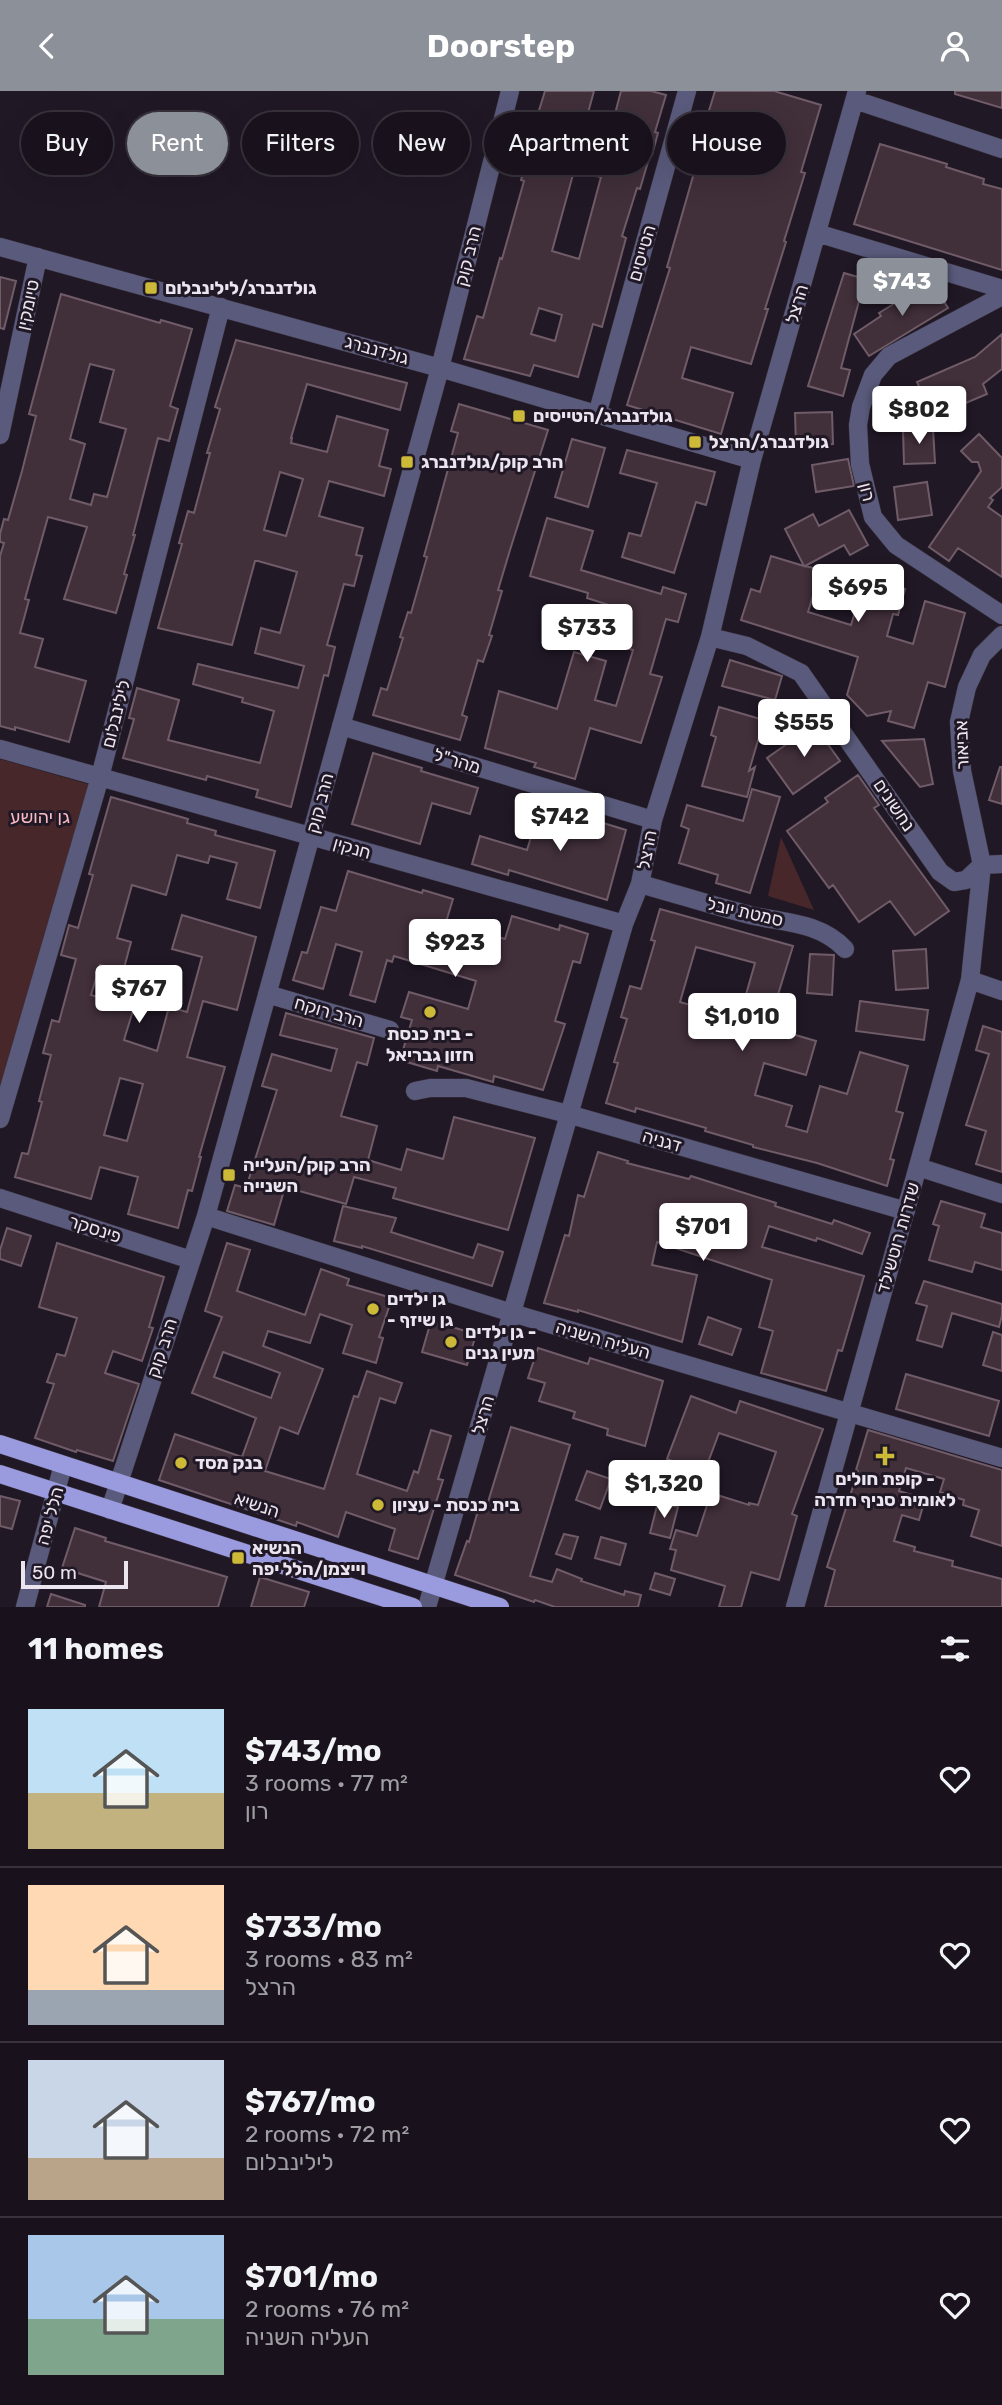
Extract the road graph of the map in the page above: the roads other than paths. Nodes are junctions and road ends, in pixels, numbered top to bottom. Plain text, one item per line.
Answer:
1 (510, 91) edge
2 (687, 91) edge
3 (856, 95) edge
4 (1002, 149) edge
5 (817, 233) junction
6 (0, 247) edge
7 (38, 257) junction
8 (1002, 289) edge
9 (1002, 296) edge
10 (221, 306) junction
11 (440, 368) junction
12 (597, 415) junction
13 (0, 435) edge
14 (752, 460) junction
15 (1002, 615) edge
16 (1002, 635) edge
17 (710, 637) junction
18 (341, 726) junction
19 (0, 749) edge
20 (100, 777) junction
21 (653, 820) junction
22 (311, 836) junction
23 (1002, 864) edge
24 (982, 865) junction
25 (640, 884) junction
26 (624, 924) junction
27 (845, 949) dead end
28 (970, 980) junction
29 (1002, 991) edge
30 (267, 995) junction
31 (390, 1030) dead end
32 (415, 1091) dead end
33 (568, 1114) junction
34 (0, 1119) edge
35 (918, 1167) junction
36 (1002, 1194) edge
37 (0, 1198) edge
38 (906, 1210) junction
39 (206, 1216) junction
40 (191, 1260) junction
41 (512, 1313) junction
42 (849, 1412) junction
43 (0, 1444) edge
44 (1002, 1458) edge
45 (63, 1465) junction
46 (0, 1474) edge
47 (118, 1483) junction
48 (56, 1493) junction
49 (110, 1510) junction
50 (434, 1584) junction
51 (25, 1607) edge
52 (413, 1607) edge
53 (427, 1607) edge
54 (500, 1607) edge
55 (795, 1607) edge

1 - 11 street, הרב קוק
2 - 12 street, הטייסים
3 - 4 street
3 - 5 street, הרצל
5 - 8 street
5 - 14 street, הרצל
6 - 7 street, גולדנברג
7 - 10 street, גולדנברג
7 - 13 street, טיומקין
9 - 15 street, רון
10 - 11 street, גולדנברג
10 - 20 street, לילינבלום
11 - 12 street, גולדנברג
11 - 18 street, הרב קוק
12 - 14 street, גולדנברג
14 - 17 street, הרצל
16 - 24 street, אביאור
17 - 21 street, הרצל
17 - 24 street, נחשונים
18 - 21 street, מהר"ל
18 - 22 street, הרב קוק
19 - 20 street, חנקין
20 - 22 street, חנקין
20 - 34 street, לילינבלום
21 - 25 street, הרצל
22 - 26 street, חנקין
22 - 30 street, הרב קוק
23 - 24 street
24 - 28 street, שדרות רוטשילד
25 - 26 street, הרצל
25 - 27 street, סמטת יובל
26 - 33 street, הרצל
28 - 29 street
28 - 35 street, שדרות רוטשילד
30 - 31 street, הרב רוקח
30 - 39 street, הרב קוק
32 - 33 street, דגניה
33 - 38 street, דגניה
33 - 41 street, הרצל
35 - 36 street
35 - 38 street, שדרות רוטשילד
37 - 40 street, פינסקר
38 - 42 street, שדרות רוטשילד
39 - 40 street, הרב קוק
39 - 41 street, העליה השניה
40 - 47 street, הרב קוק
41 - 42 street, העליה השניה
41 - 50 street, הרצל
42 - 44 street, העליה השניה
42 - 55 street, שדרות רוטשילד
43 - 45 main road, הנשיא
45 - 47 main road, הנשיא
45 - 48 street, הלל יפה
46 - 48 main road
47 - 49 street, הרב קוק
47 - 50 main road, הנשיא
48 - 49 main road
48 - 51 street, הלל יפה
49 - 52 main road
50 - 53 street, הרצל
50 - 54 main road, הנשיא

